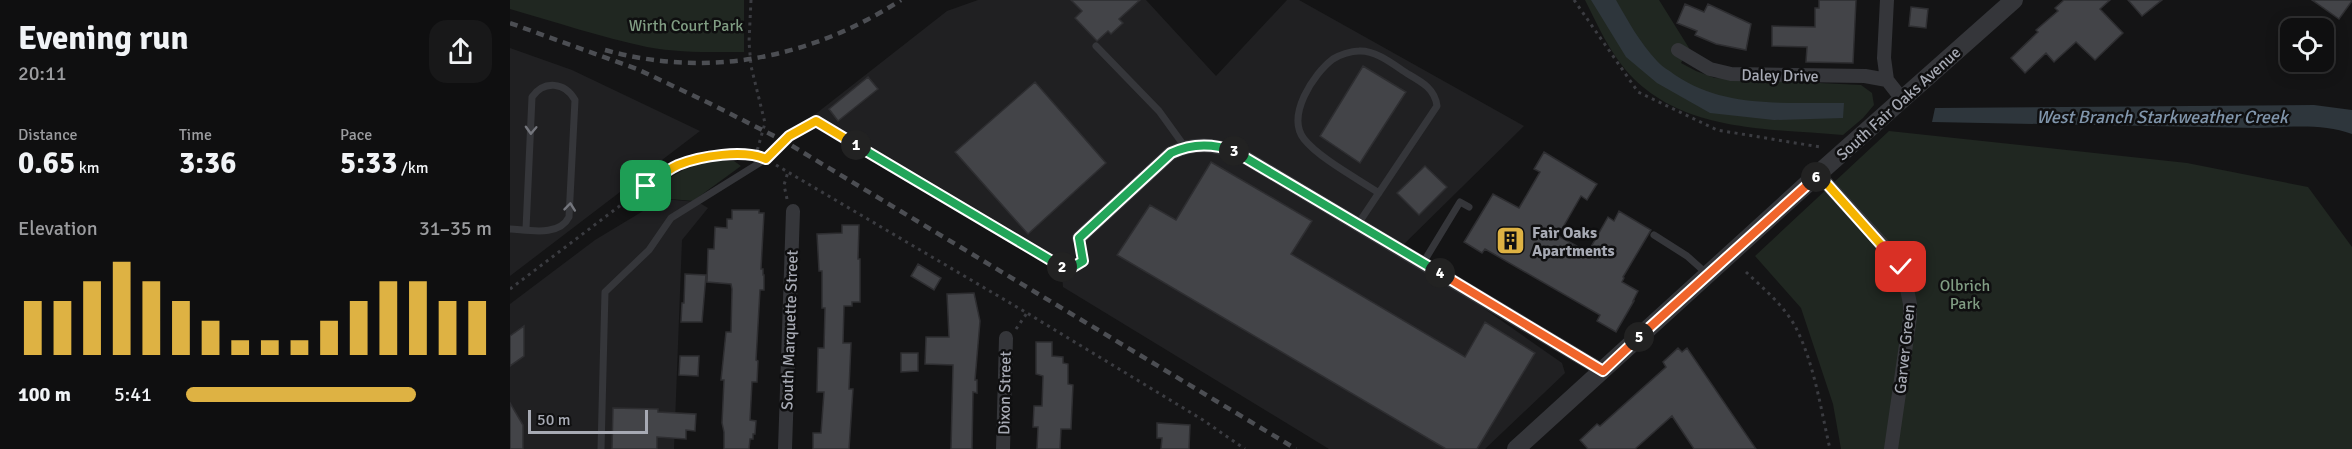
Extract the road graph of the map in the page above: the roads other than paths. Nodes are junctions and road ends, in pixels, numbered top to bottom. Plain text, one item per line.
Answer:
1 (1887, 0) edge
2 (2014, 0) edge
3 (1096, 46) dead end
4 (1678, 50) dead end
5 (1887, 80) junction
6 (1902, 99) junction
7 (1185, 147) junction
8 (1818, 174) junction
9 (1379, 193) junction
10 (1469, 207) dead end
11 (793, 211) road end
12 (1358, 224) junction
13 (510, 229) edge
14 (526, 229) junction
15 (1654, 235) dead end
16 (1079, 238) joint
17 (1423, 263) junction
18 (1707, 275) junction
19 (1006, 338) road end
20 (1603, 371) junction
21 (602, 449) edge
22 (785, 449) edge
23 (1003, 449) edge
24 (1516, 449) edge
25 (1891, 449) edge

1 - 5 street
2 - 6 street, South Fair Oaks Avenue
3 - 7 lane
4 - 5 street, Daley Drive
5 - 6 street
6 - 8 street, South Fair Oaks Avenue
7 - 12 street
7 - 16 street
8 - 18 street, South Fair Oaks Avenue
8 - 25 street, Garver Green
9 - 9 lane
9 - 12 lane
10 - 17 lane
11 - 22 street, South Marquette Street
12 - 17 street
13 - 14 lane
14 -> 14 lane
15 - 18 lane
16 - 21 lane
17 - 20 street
18 - 20 street, South Fair Oaks Avenue
19 - 23 street, Dixon Street
20 - 24 street, South Fair Oaks Avenue

